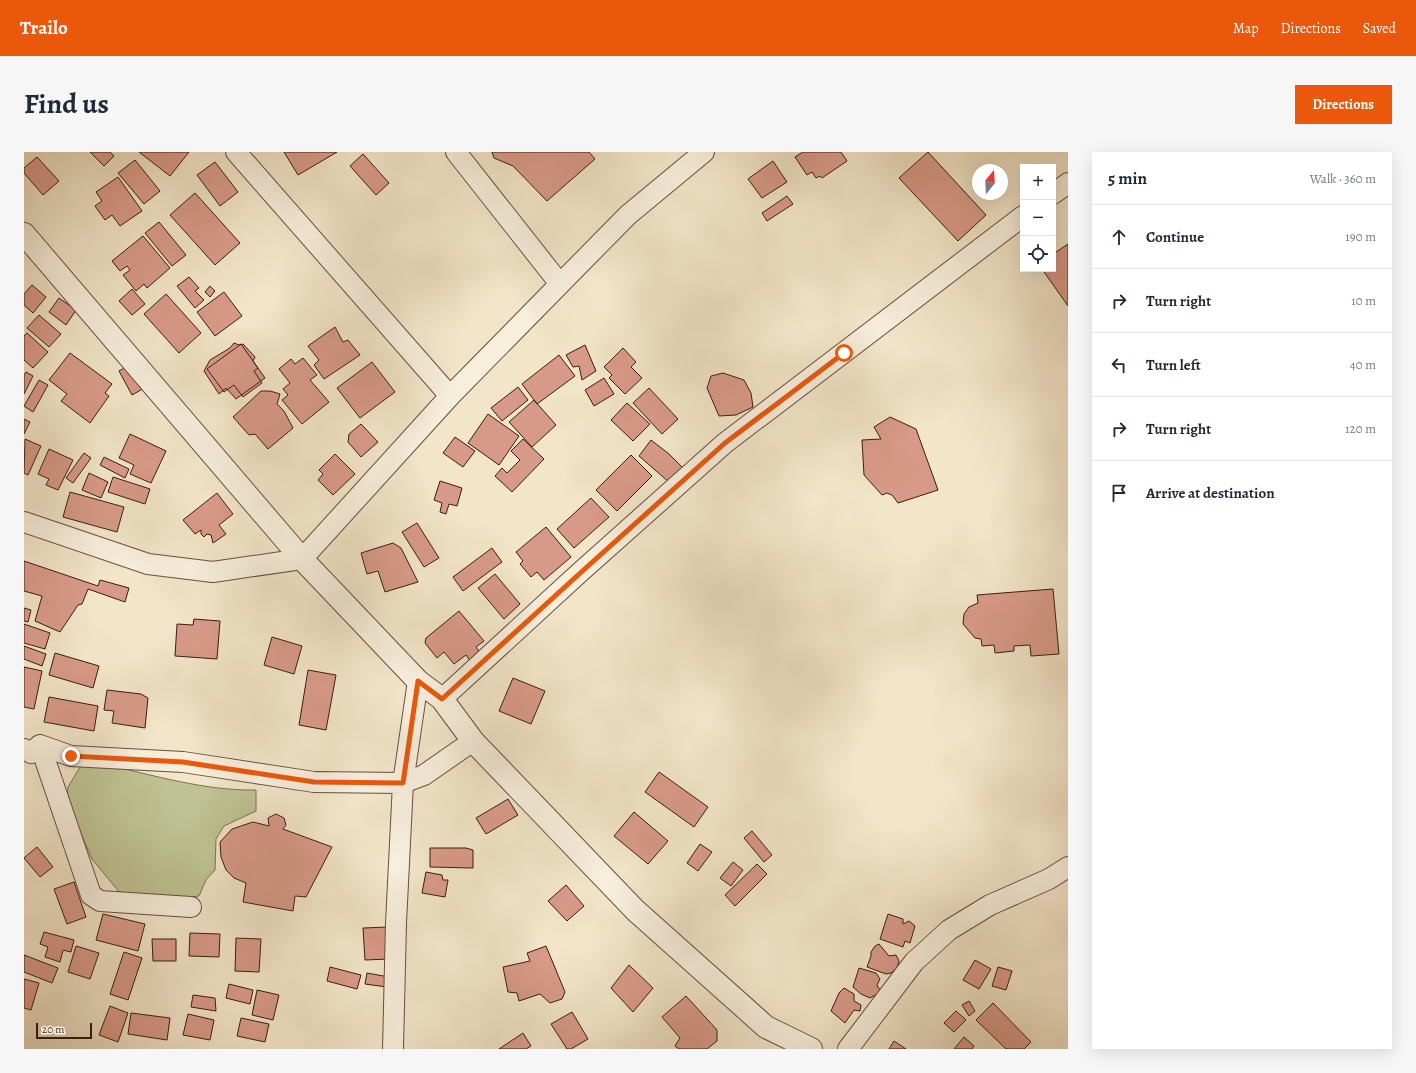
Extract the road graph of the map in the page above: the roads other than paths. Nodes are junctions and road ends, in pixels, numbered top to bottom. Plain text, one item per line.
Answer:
1 (236, 152) edge
2 (456, 152) edge
3 (704, 152) edge
4 (1068, 183) edge
5 (1056, 192) edge
6 (1020, 218) edge
7 (26, 241) edge
8 (560, 284) junction
9 (450, 396) junction
10 (24, 522) edge
11 (302, 558) junction
12 (418, 681) junction
13 (442, 699) junction
14 (473, 741) junction
15 (30, 753) edge
16 (403, 783) junction
17 (1068, 867) edge
18 (191, 907) dead end
19 (393, 1049) edge
20 (811, 1049) edge
21 (848, 1049) edge

1 - 9 street
2 - 8 street
3 - 8 street
4 - 5 street
6 - 13 street
7 - 11 street
8 - 9 street
9 - 11 street
10 - 11 street
11 - 12 street
12 - 13 street
12 - 16 street
13 - 14 street
14 - 16 street
14 - 20 street
15 - 16 street
15 - 18 street
16 - 19 street
17 - 21 street

